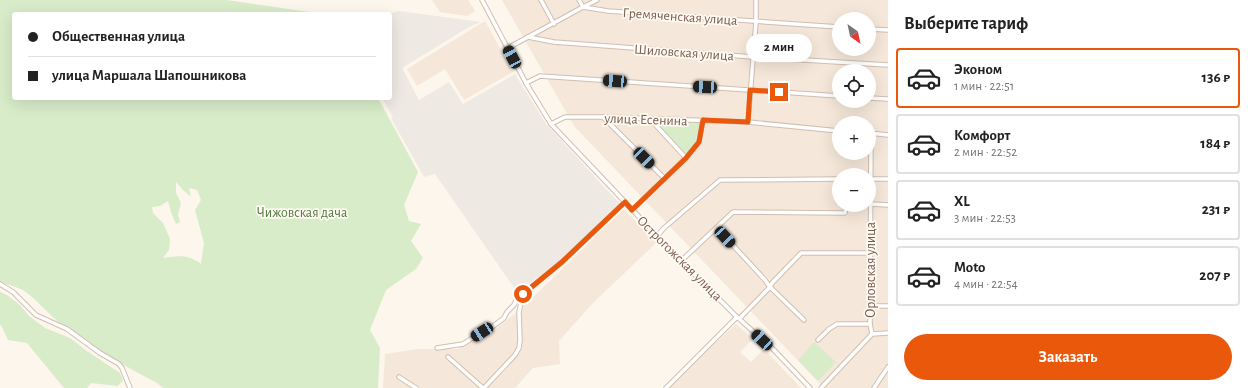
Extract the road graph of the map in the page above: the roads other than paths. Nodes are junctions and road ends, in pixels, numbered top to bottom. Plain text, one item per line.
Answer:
1 (482, 0) edge
2 (541, 0) edge
3 (579, 0) edge
4 (597, 0) edge
5 (756, 0) edge
6 (583, 7) junction
7 (756, 22) junction
8 (554, 24) junction
9 (832, 27) edge
10 (876, 29) edge
11 (888, 30) edge
12 (528, 37) junction
13 (508, 48) junction
14 (753, 57) junction
15 (888, 65) edge
16 (526, 83) junction
17 (750, 90) junction
18 (832, 96) edge
19 (876, 98) edge
20 (888, 99) edge
21 (603, 117) junction
22 (650, 119) junction
23 (703, 120) junction
24 (748, 122) junction
25 (551, 124) junction
26 (832, 129) edge
27 (876, 134) edge
28 (888, 135) edge
29 (686, 158) junction
30 (665, 178) junction
31 (832, 179) edge
32 (876, 179) edge
33 (888, 179) edge
34 (625, 202) junction
35 (876, 204) edge
36 (888, 205) edge
37 (632, 210) junction
38 (845, 212) edge
39 (871, 212) edge
40 (717, 228) junction
41 (657, 236) junction
42 (870, 253) junction
43 (681, 261) junction
44 (0, 284) edge
45 (770, 287) junction
46 (523, 294) junction
47 (870, 306) junction
48 (888, 306) edge
49 (738, 318) junction
50 (804, 320) dead end
51 (870, 324) junction
52 (888, 333) edge
53 (872, 334) junction
54 (818, 340) dead end
55 (437, 348) dead end
56 (448, 357) dead end
57 (888, 367) edge
58 (399, 377) dead end
59 (130, 388) edge
60 (416, 388) edge
61 (483, 388) edge
62 (666, 388) edge
63 (810, 388) edge
64 (821, 388) edge
65 (874, 388) edge

1 - 13 street, Острогожская улица
2 - 8 street
3 - 6 street
4 - 6 street
5 - 7 street
6 - 7 street, Гремяченская улица
6 - 8 street
7 - 9 street, Гремяченская улица
7 - 14 street
8 - 12 street
10 - 11 street
12 - 13 street
12 - 14 street, Шиловская улица
13 - 16 street, Острогожская улица
14 - 15 street, Шиловская улица
14 - 17 street
16 - 17 street
16 - 25 street, Острогожская улица
17 - 18 street
17 - 24 street
19 - 20 street
21 - 22 street, улица Есенина
21 - 25 street, улица Есенина
21 - 30 street
22 - 23 street, улица Есенина
22 - 29 street
23 - 24 street, улица Есенина
23 - 29 street
24 - 26 street, улица Есенина
25 - 34 street, Острогожская улица
27 - 28 street
29 - 30 street
30 - 37 street
31 - 41 street
32 - 33 street
34 - 37 street, Острогожская улица
34 - 46 street
35 - 36 street
37 - 41 street, Острогожская улица
38 - 40 street
39 - 42 street, Орловская улица
40 - 43 street
40 - 45 street
41 - 43 street, Острогожская улица
42 - 45 street
42 - 47 street, Орловская улица
43 - 49 street, Острогожская улица
44 - 59 street
45 - 49 street
45 - 50 street
46 - 55 street
46 - 61 street
47 - 48 street
47 - 51 street, Орловская улица
49 - 62 street
49 - 63 street, Острогожская улица
51 - 53 street, Орловская улица
51 - 54 street
52 - 53 street
53 - 64 street
56 - 61 street
57 - 65 street
58 - 60 street

